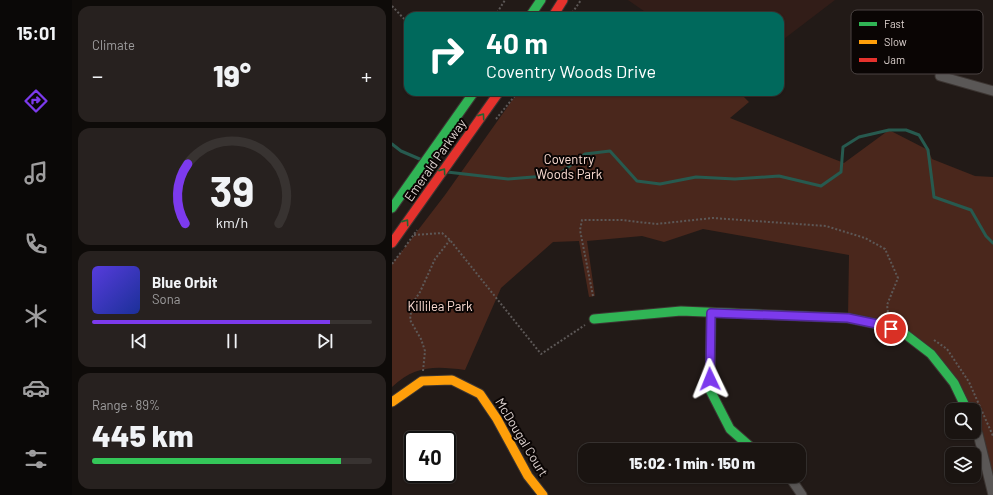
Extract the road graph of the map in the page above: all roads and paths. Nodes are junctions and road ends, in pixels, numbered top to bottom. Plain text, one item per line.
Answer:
1 (505, 0) edge
2 (541, 0) edge
3 (564, 0) edge
4 (581, 0) edge
5 (392, 6) edge
6 (498, 12) edge
7 (533, 12) edge
8 (556, 12) edge
9 (573, 12) edge
10 (404, 19) edge
11 (940, 76) dead end
12 (993, 91) edge
13 (471, 96) edge
14 (496, 96) edge
15 (392, 208) edge
16 (414, 235) dead end
17 (450, 240) junction
18 (392, 243) edge
19 (593, 296) dead end
20 (711, 313) junction
21 (594, 318) joint
22 (901, 320) dead end
23 (931, 338) dead end
24 (422, 381) junction
25 (392, 402) edge
26 (964, 403) edge
27 (993, 437) edge
28 (979, 439) edge
29 (746, 443) edge
30 (794, 483) edge
31 (543, 495) edge
32 (802, 495) edge
33 (992, 495) edge

1 - 6 path
2 - 7 street
3 - 8 street
4 - 9 path
5 - 10 path
11 - 12 street
13 - 15 street, Emerald Parkway
18 -> 14 street, Emerald Parkway
16 - 17 path
17 - 21 path
17 - 24 path
19 - 22 path
20 - 21 street
20 - 26 street
20 - 29 street
23 - 27 path
24 - 25 street
24 - 31 street, McDougal Court
28 - 33 street
30 - 32 street

